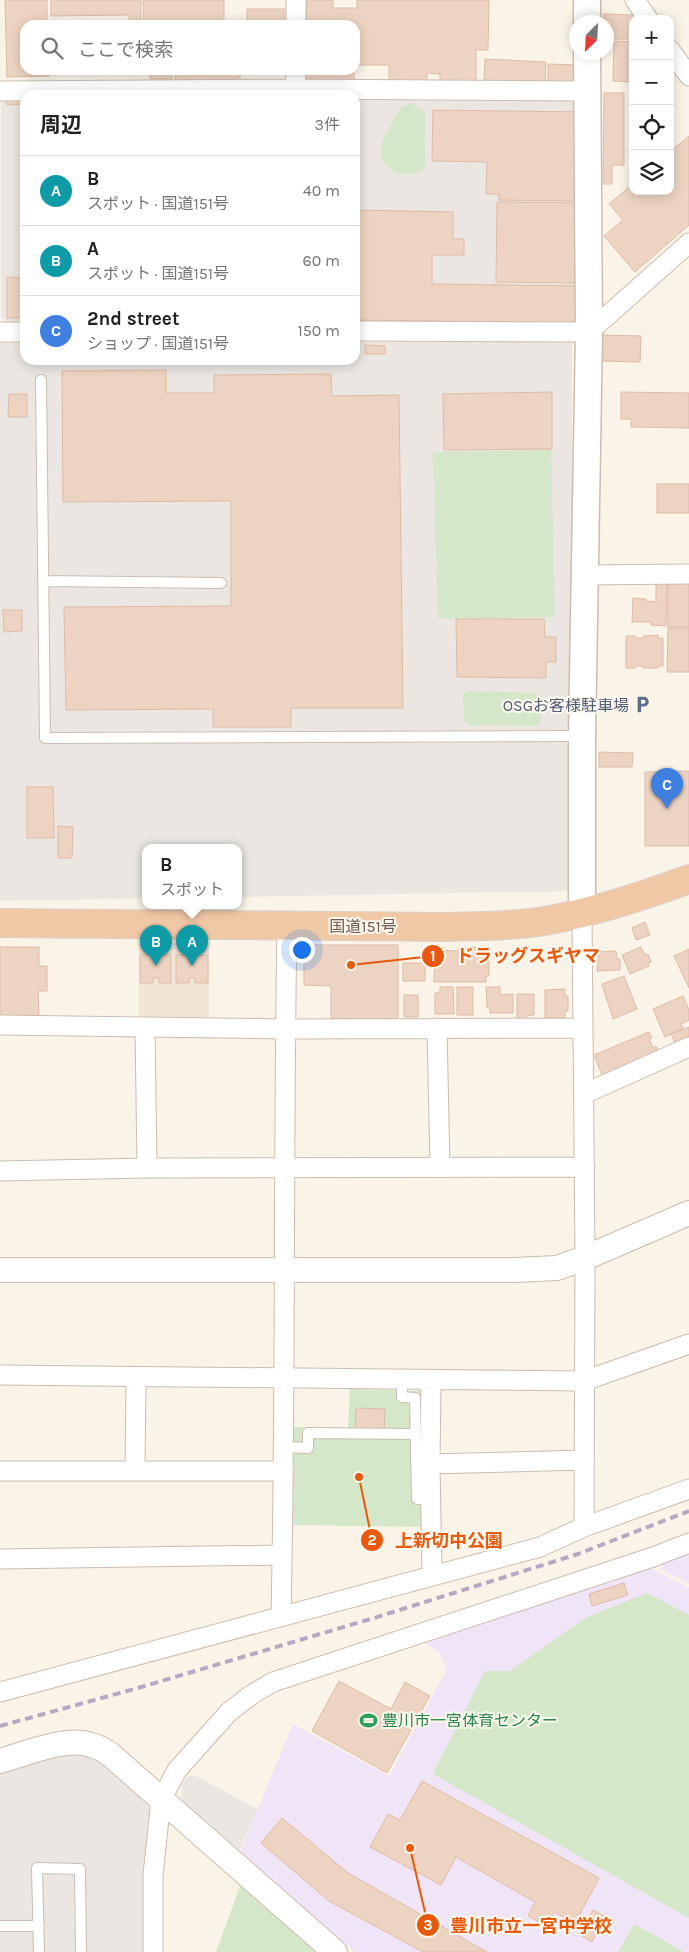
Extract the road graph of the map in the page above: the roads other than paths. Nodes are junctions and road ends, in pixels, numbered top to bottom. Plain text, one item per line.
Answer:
1 (296, 0) edge
2 (588, 0) edge
3 (635, 0) edge
4 (588, 15) edge
5 (645, 15) edge
6 (296, 20) edge
7 (674, 55) edge
8 (587, 60) edge
9 (296, 75) edge
10 (689, 76) edge
11 (296, 90) edge
12 (0, 91) edge
13 (20, 91) edge
14 (587, 91) junction
15 (360, 92) edge
16 (689, 242) edge
17 (360, 331) edge
18 (0, 332) edge
19 (20, 332) edge
20 (589, 332) junction
21 (41, 380) dead end
22 (689, 574) edge
23 (585, 575) junction
24 (43, 580) junction
25 (221, 583) dead end
26 (582, 736) junction
27 (689, 879) edge
28 (582, 914) junction
29 (0, 924) edge
30 (287, 926) junction
31 (0, 1025) edge
32 (145, 1027) junction
33 (286, 1028) junction
34 (437, 1028) junction
35 (583, 1028) junction
36 (689, 1047) edge
37 (584, 1094) junction
38 (440, 1167) junction
39 (585, 1167) junction
40 (146, 1168) junction
41 (284, 1168) junction
42 (0, 1171) edge
43 (689, 1213) edge
44 (585, 1258) junction
45 (0, 1270) edge
46 (284, 1270) junction
47 (689, 1344) edge
48 (0, 1375) edge
49 (136, 1378) junction
50 (284, 1378) junction
51 (402, 1380) junction
52 (431, 1381) junction
53 (584, 1381) junction
54 (416, 1434) junction
55 (284, 1447) junction
56 (584, 1460) junction
57 (430, 1464) junction
58 (0, 1471) edge
59 (135, 1471) junction
60 (283, 1471) junction
61 (689, 1489) edge
62 (432, 1499) junction
63 (584, 1528) junction
64 (689, 1543) edge
65 (282, 1555) junction
66 (0, 1559) edge
67 (432, 1576) junction
68 (281, 1617) junction
69 (0, 1692) edge
70 (0, 1761) edge
71 (161, 1800) junction
72 (0, 1926) edge
73 (39, 1926) junction
74 (39, 1952) edge
75 (81, 1952) edge
76 (153, 1952) edge
77 (334, 1952) edge

1 - 6 street
2 - 4 main road
3 - 5 street
7 - 10 street
8 - 14 main road
9 - 11 street
12 - 13 street
14 - 15 street
14 - 20 main road
16 - 20 street
17 - 20 street
18 - 19 street
20 - 23 main road
21 - 24 lane
22 - 23 street
23 - 26 main road
24 - 25 lane
24 - 26 lane
26 - 28 main road
27 - 28 highway, 国道151号
28 - 30 highway, 国道151号
28 - 35 street
29 - 30 highway, 国道151号
30 - 33 street
31 - 32 street
32 - 33 street
32 - 40 street
33 - 34 street
33 - 41 street
34 - 35 street
34 - 38 street
35 - 37 street
36 - 37 street
37 - 39 street
38 - 39 street
38 - 41 street
39 - 44 street
40 - 41 street
40 - 42 street
41 - 46 street
43 - 44 street
44 - 46 street
44 - 53 street
45 - 46 street
46 - 50 street
47 - 53 street
48 - 49 street
49 - 50 street
49 - 59 street
50 - 51 street
50 - 55 street
51 - 52 street
51 - 54 lane
52 - 53 street
52 - 57 street
53 - 56 street
54 - 55 lane
54 - 62 lane
55 - 60 street
56 - 57 street
56 - 63 street
57 - 62 street
58 - 59 street
59 - 60 street
60 - 65 street
61 - 63 street
62 - 67 street
63 - 67 street
64 - 71 street
65 - 66 street
65 - 68 street
67 - 68 street
68 - 69 street
70 - 71 street
71 - 76 street
71 - 77 street
72 - 73 lane
73 - 74 lane
73 - 75 lane

